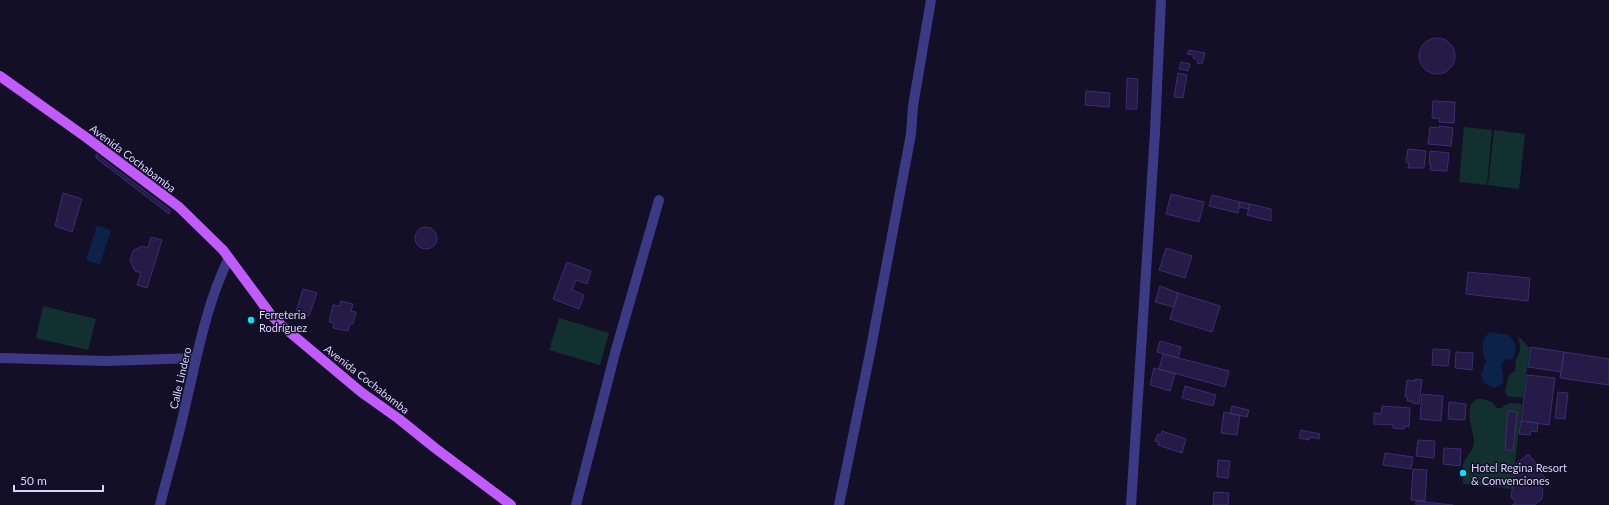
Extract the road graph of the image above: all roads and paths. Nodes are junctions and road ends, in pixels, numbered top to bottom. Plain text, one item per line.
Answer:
1 (931, 0) edge
2 (1161, 0) edge
3 (0, 76) edge
4 (659, 200) dead end
5 (229, 258) junction
6 (0, 358) edge
7 (196, 358) junction
8 (160, 505) edge
9 (511, 505) edge
10 (576, 505) edge
11 (838, 505) edge
12 (1131, 505) edge

1 - 11 street
2 - 12 street
3 - 5 main road, Avenida Cochabamba
4 - 10 street
5 - 7 street, Calle Lindero
5 - 9 main road, Avenida Cochabamba
6 - 7 street
7 - 8 street, Calle Lindero

